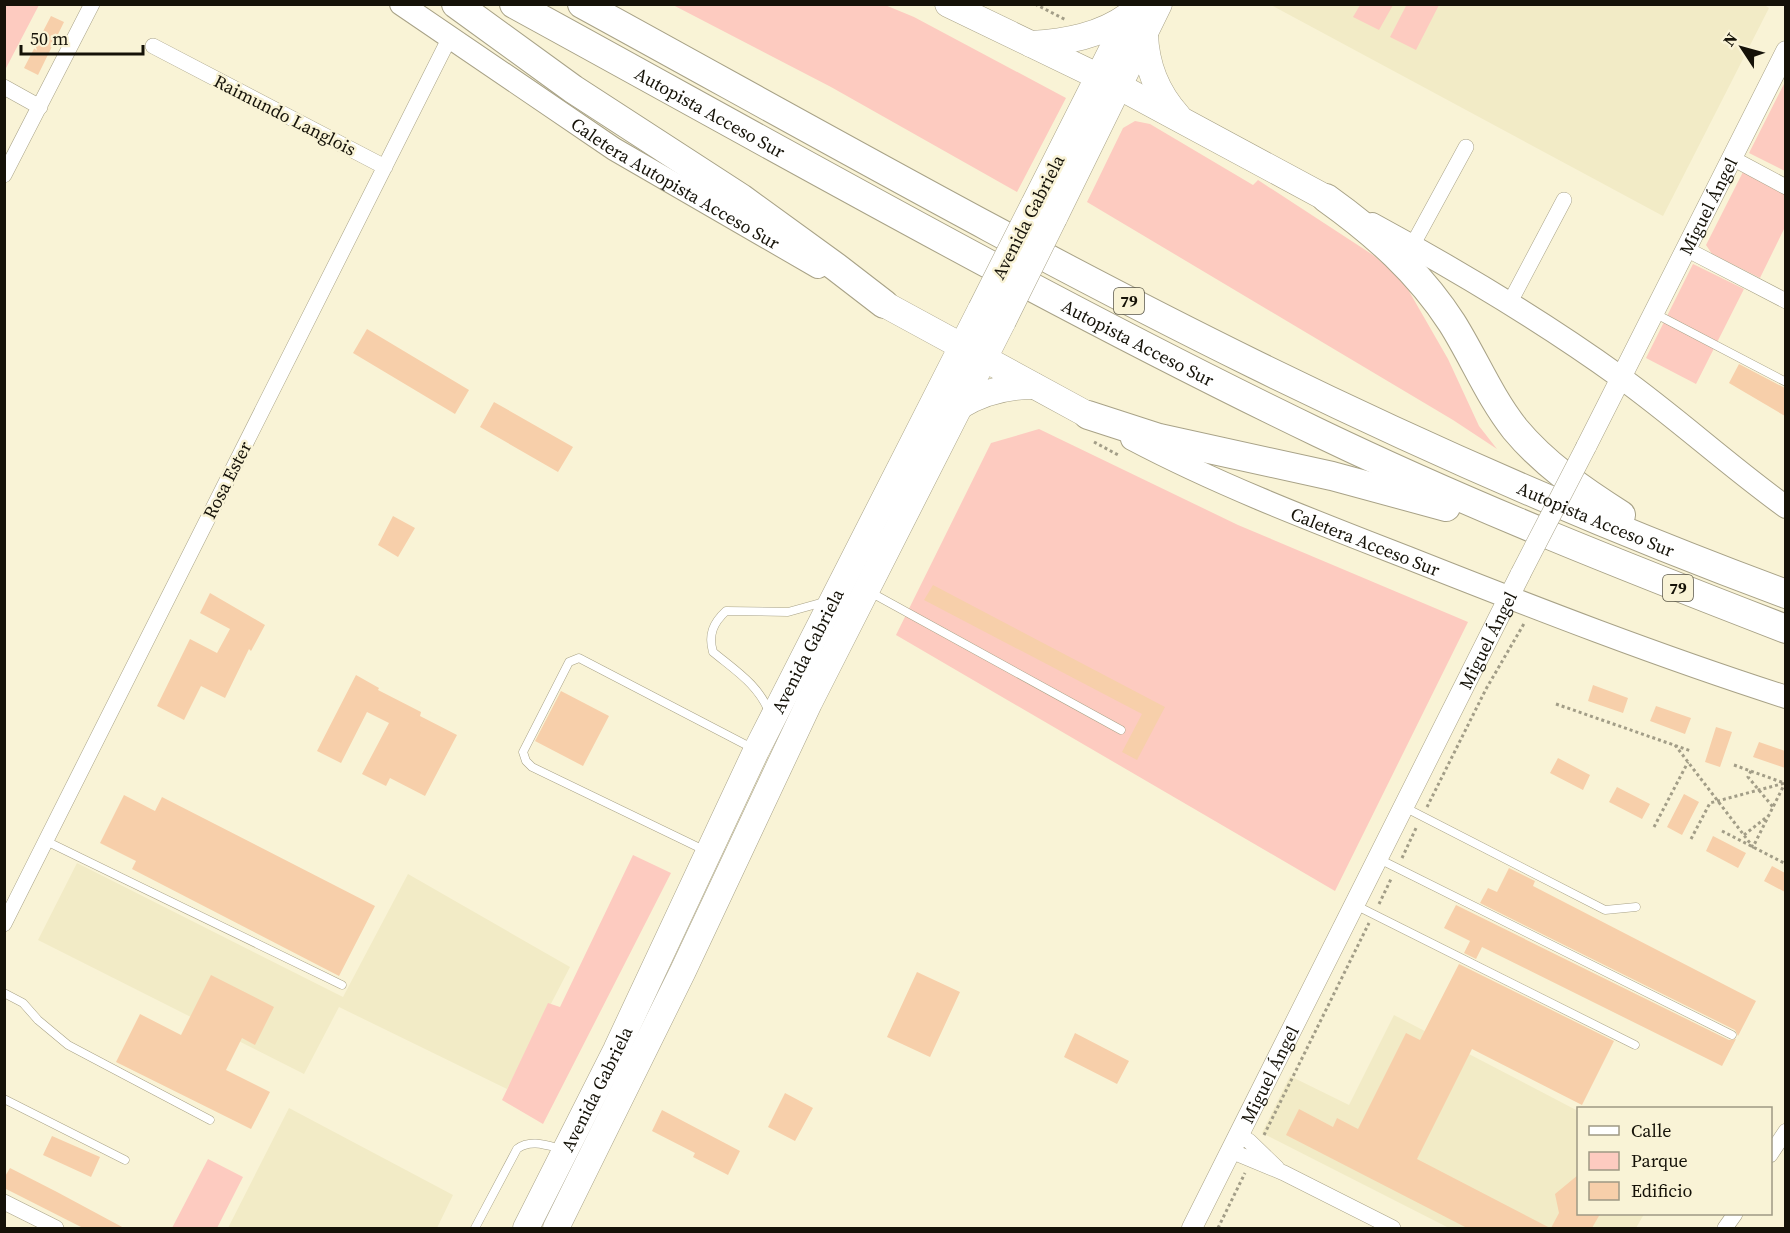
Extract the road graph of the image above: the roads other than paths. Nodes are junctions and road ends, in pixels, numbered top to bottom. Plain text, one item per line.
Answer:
1 (401, 4) edge
2 (456, 4) edge
3 (514, 4) edge
4 (582, 4) edge
5 (948, 4) edge
6 (1159, 4) edge
7 (85, 7) edge
8 (1136, 18) edge
9 (450, 37) junction
10 (1031, 44) junction
11 (153, 46) dead end
12 (1785, 51) edge
13 (1109, 82) junction
14 (4, 87) edge
15 (40, 107) junction
16 (1185, 123) junction
17 (1466, 147) dead end
18 (1732, 158) junction
19 (385, 167) junction
20 (4, 175) edge
21 (1785, 187) edge
22 (1326, 198) junction
23 (1564, 200) dead end
24 (1412, 246) junction
25 (1686, 249) junction
26 (1785, 301) edge
27 (884, 304) junction
28 (1509, 304) junction
29 (1654, 313) junction
30 (914, 321) junction
31 (973, 354) junction
32 (1621, 378) junction
33 (1785, 382) edge
34 (1034, 387) junction
35 (950, 398) junction
36 (1088, 415) junction
37 (1785, 507) edge
38 (1572, 544) junction
39 (1695, 559) junction
40 (866, 590) junction
41 (1785, 594) edge
42 (833, 598) junction
43 (1508, 598) junction
44 (1785, 629) edge
45 (1785, 697) edge
46 (772, 720) junction
47 (1121, 730) dead end
48 (756, 751) junction
49 (1404, 807) junction
50 (46, 841) junction
51 (708, 852) junction
52 (1378, 859) junction
53 (1354, 904) junction
54 (1636, 908) dead end
55 (6, 918) edge
56 (342, 985) dead end
57 (4, 993) edge
58 (1732, 1035) dead end
59 (1635, 1045) dead end
60 (4, 1099) edge
61 (210, 1120) dead end
62 (1785, 1131) edge
63 (1235, 1143) junction
64 (566, 1150) junction
65 (1772, 1152) edge
66 (125, 1160) dead end
67 (4, 1202) edge
68 (1733, 1215) edge
69 (56, 1228) edge
70 (475, 1228) edge
71 (526, 1228) edge
72 (556, 1228) edge
73 (1192, 1228) edge
74 (1393, 1228) edge
75 (1725, 1228) edge

1 - 9 main road, Caletera Autopista Acceso Sur
2 - 27 highway
3 - 38 highway, Autopista Acceso Sur / 79
4 - 39 highway, Autopista Acceso Sur / 79
5 - 10 main road
6 - 8 main road, Avenida Gabriela
7 - 15 street
8 - 10 main road
8 - 13 main road, Avenida Gabriela
8 - 16 main road
9 - 19 street, Rosa Ester
9 - 27 main road, Caletera Autopista Acceso Sur
10 - 13 main road
11 - 19 street, Raimundo Langlois
12 - 18 street, Miguel Ángel
13 - 16 main road
13 - 31 main road, Avenida Gabriela, bridge
14 - 15 street
15 - 20 street
16 - 22 main road
17 - 24 street
18 - 21 street
18 - 25 street, Miguel Ángel
19 - 50 street, Rosa Ester
22 - 24 main road
22 - 39 highway
23 - 28 street
24 - 28 main road
25 - 26 street
25 - 29 street, Miguel Ángel
27 - 30 main road, Caletera Autopista Acceso Sur
28 - 32 main road
29 - 32 street, Miguel Ángel
29 - 33 lane
30 - 31 main road, Caletera Autopista Acceso Sur
30 - 35 main road
31 - 34 main road, Caletera Acceso Sur
31 - 35 main road, Avenida Gabriela
32 - 37 main road
32 - 43 street, Miguel Ángel, bridge
34 - 35 main road
34 - 36 main road, Caletera Acceso Sur
35 - 40 main road, Avenida Gabriela
35 - 42 main road, Avenida Gabriela
36 - 38 highway
36 - 43 main road, Caletera Acceso Sur
38 - 44 highway, Autopista Acceso Sur / 79
39 - 41 highway, Autopista Acceso Sur / 79
40 - 47 lane
40 - 72 main road, Avenida Gabriela
42 - 46 main road, Avenida Gabriela
42 - 46 lane
43 - 45 main road, Caletera Acceso Sur
43 - 49 street, Miguel Ángel
46 - 48 main road, Avenida Gabriela
48 - 51 main road, Avenida Gabriela
48 - 51 lane
49 - 52 street, Miguel Ángel
49 - 54 lane
50 - 55 street, Rosa Ester
50 - 56 lane
51 - 64 main road, Avenida Gabriela
52 - 53 street, Miguel Ángel
52 - 58 lane
53 - 59 lane
53 - 63 street, Miguel Ángel
57 - 61 lane
60 - 66 lane
62 - 65 street
63 - 73 street, Miguel Ángel
63 - 74 street
64 - 70 lane
64 - 71 main road, Avenida Gabriela
67 - 69 street
68 - 75 street

